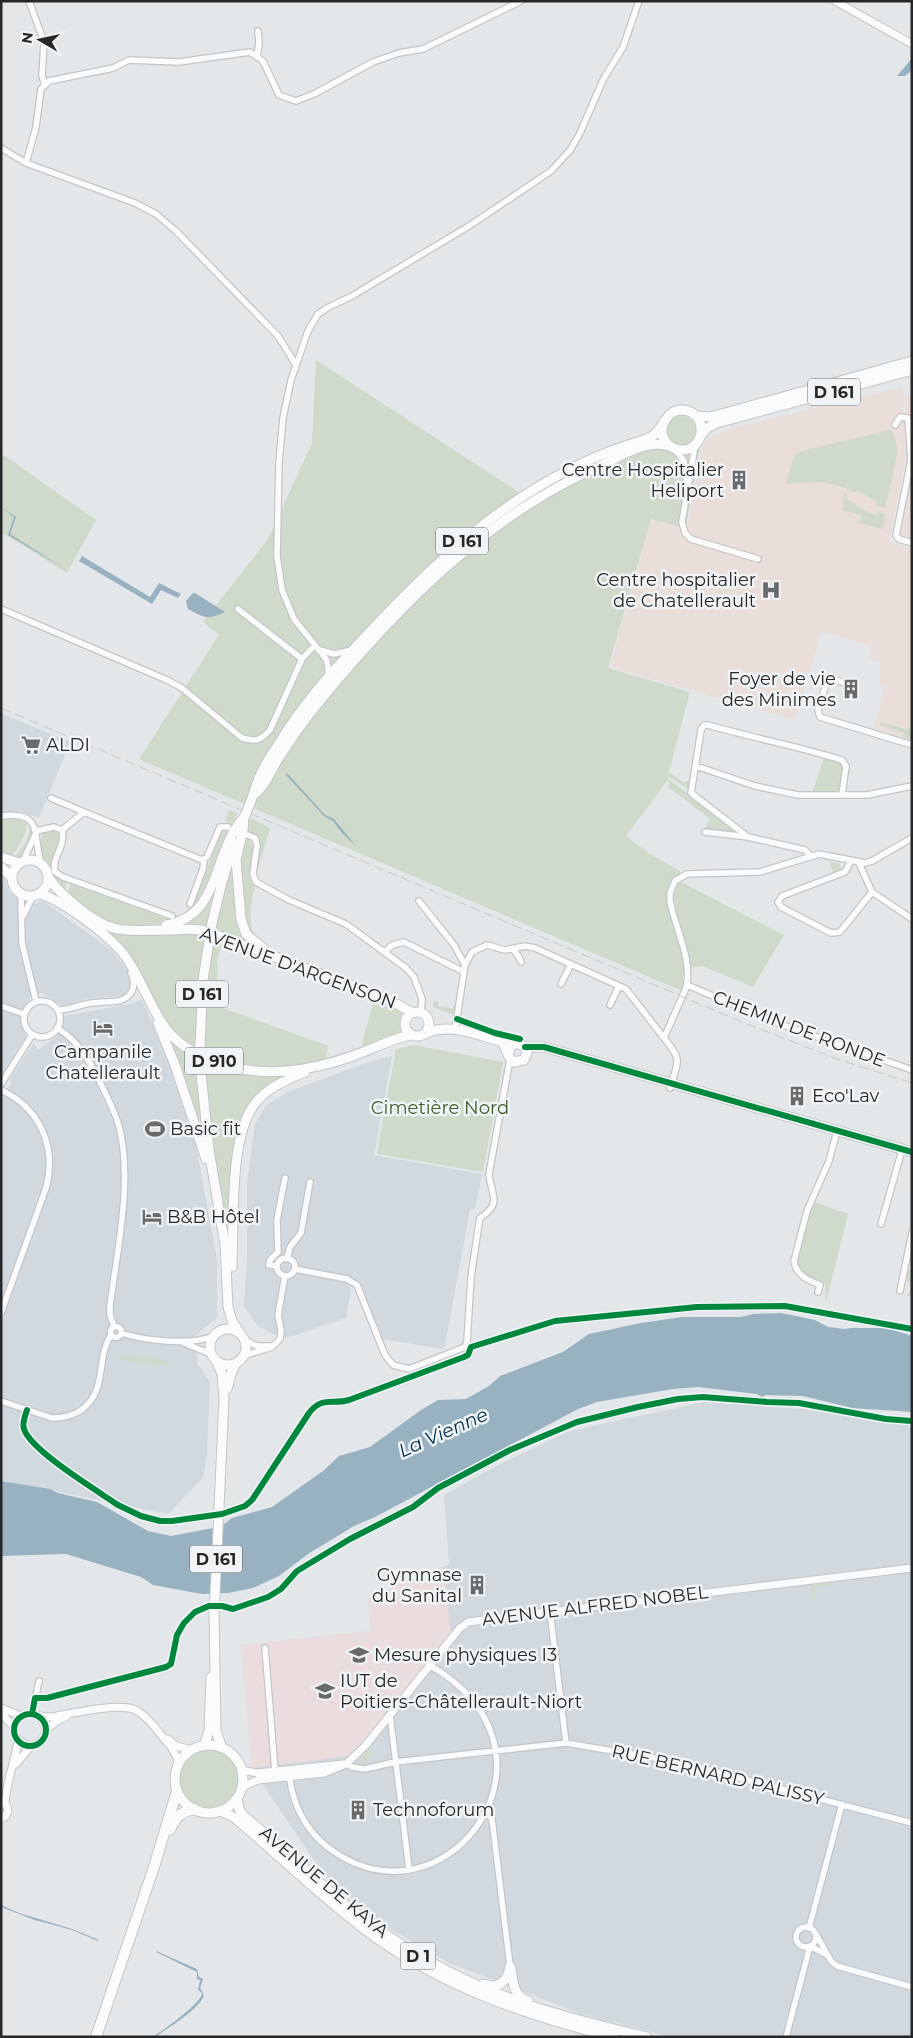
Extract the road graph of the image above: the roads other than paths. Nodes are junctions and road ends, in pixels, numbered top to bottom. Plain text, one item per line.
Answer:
1 (29, 1) edge
2 (521, 1) edge
3 (639, 1) edge
4 (835, 1) edge
5 (258, 31) dead end
6 (912, 44) edge
7 (257, 57) junction
8 (45, 85) junction
9 (1, 148) edge
10 (26, 163) junction
11 (912, 361) edge
12 (296, 365) junction
13 (912, 370) edge
14 (696, 416) junction
15 (664, 421) junction
16 (895, 425) dead end
17 (701, 437) junction
18 (695, 445) junction
19 (672, 448) junction
20 (685, 500) junction
21 (910, 542) edge
22 (758, 559) dead end
23 (1, 609) edge
24 (238, 609) dead end
25 (315, 645) junction
26 (354, 649) junction
27 (320, 650) junction
28 (302, 659) junction
29 (328, 678) junction
30 (842, 682) dead end
31 (912, 745) edge
32 (696, 766) junction
33 (912, 786) edge
34 (254, 795) junction
35 (842, 795) junction
36 (51, 798) dead end
37 (84, 812) junction
38 (1, 816) edge
39 (244, 816) junction
40 (228, 827) dead end
41 (62, 830) junction
42 (36, 831) junction
43 (705, 832) dead end
44 (248, 835) dead end
45 (748, 837) junction
46 (912, 838) edge
47 (811, 856) junction
48 (1, 857) edge
49 (204, 860) junction
50 (851, 861) junction
51 (21, 862) junction
52 (41, 863) junction
53 (859, 863) junction
54 (1, 867) edge
55 (12, 878) junction
56 (49, 878) junction
57 (872, 892) junction
58 (21, 894) junction
59 (37, 895) junction
60 (420, 901) dead end
61 (190, 904) dead end
62 (172, 916) dead end
63 (22, 918) junction
64 (912, 919) edge
65 (146, 930) junction
66 (102, 933) junction
67 (512, 949) junction
68 (385, 952) junction
69 (285, 960) junction
70 (521, 962) dead end
71 (571, 964) junction
72 (464, 968) junction
73 (138, 976) junction
74 (561, 984) dead end
75 (687, 985) junction
76 (619, 986) junction
77 (36, 1001) junction
78 (610, 1005) dead end
79 (1, 1006) edge
80 (58, 1010) junction
81 (24, 1014) junction
82 (421, 1015) junction
83 (457, 1019) junction
84 (57, 1028) junction
85 (452, 1030) junction
86 (32, 1034) junction
87 (425, 1034) junction
88 (410, 1035) junction
89 (664, 1038) junction
90 (503, 1042) junction
91 (521, 1046) junction
92 (512, 1058) junction
93 (328, 1063) junction
94 (912, 1070) edge
95 (1, 1084) edge
96 (672, 1086) junction
97 (1, 1090) edge
98 (836, 1133) junction
99 (902, 1152) junction
100 (912, 1152) edge
101 (912, 1157) edge
102 (285, 1178) dead end
103 (310, 1182) dead end
104 (218, 1200) junction
105 (881, 1224) dead end
106 (912, 1233) edge
107 (288, 1258) junction
108 (277, 1266) junction
109 (295, 1269) junction
110 (284, 1276) junction
111 (228, 1277) junction
112 (900, 1291) dead end
113 (818, 1292) dead end
114 (228, 1307) junction
115 (1, 1313) edge
116 (114, 1326) junction
117 (221, 1330) junction
118 (121, 1333) junction
119 (111, 1335) junction
120 (242, 1336) junction
121 (212, 1337) junction
122 (179, 1341) junction
123 (272, 1346) junction
124 (211, 1354) junction
125 (240, 1359) junction
126 (217, 1362) junction
127 (224, 1399) junction
128 (1, 1402) edge
129 (910, 1568) edge
130 (550, 1611) junction
131 (265, 1648) dead end
132 (214, 1652) junction
133 (429, 1665) junction
134 (39, 1681) dead end
135 (70, 1692) dead end
136 (36, 1698) junction
137 (1, 1708) edge
138 (1, 1713) edge
139 (74, 1713) junction
140 (32, 1714) junction
141 (390, 1715) junction
142 (21, 1716) junction
143 (40, 1717) junction
144 (14, 1727) junction
145 (46, 1730) junction
146 (158, 1731) junction
147 (18, 1741) junction
148 (566, 1742) junction
149 (30, 1746) junction
150 (204, 1746) junction
151 (222, 1748) junction
152 (192, 1750) junction
153 (496, 1751) junction
154 (395, 1762) junction
155 (179, 1764) junction
156 (346, 1764) junction
157 (13, 1768) junction
158 (241, 1770) junction
159 (275, 1771) junction
160 (289, 1773) junction
161 (8, 1785) junction
162 (242, 1787) junction
163 (177, 1791) junction
164 (1, 1796) edge
165 (237, 1798) junction
166 (3, 1803) edge
167 (842, 1804) junction
168 (194, 1809) junction
169 (221, 1811) junction
170 (486, 1812) junction
171 (1, 1819) edge
172 (912, 1823) edge
173 (158, 1853) junction
174 (409, 1869) junction
175 (374, 1926) junction
176 (809, 1928) junction
177 (816, 1934) junction
178 (810, 1946) junction
179 (827, 1955) junction
180 (510, 1966) junction
181 (912, 1987) edge
182 (583, 2021) junction
183 (96, 2037) edge
184 (614, 2037) edge
185 (647, 2037) edge
186 (786, 2037) edge

1 - 8 street
2 - 7 street
3 - 12 street
4 - 6 street
5 - 7 street
7 - 8 street
8 - 10 street
9 - 10 street
10 - 12 street
11 - 14 main road, D 161
12 - 25 street
13 - 17 main road, D 161
14 - 15 main road
14 - 17 main road
15 - 19 main road
15 - 26 main road, D 161
16 - 21 street
17 - 18 main road
18 - 19 main road
18 - 20 street
19 - 20 street
19 - 34 main road, D 161
20 - 22 street
23 - 28 street
24 - 28 street
25 - 27 street
25 - 28 street
26 - 27 street
26 - 29 main road, D 161
27 - 29 street
29 - 34 main road, D 161
30 - 31 street
32 - 35 street
32 - 35 street
32 - 45 street
33 - 35 street
34 - 39 main road, D 161, bridge
36 - 37 street
37 - 41 street
37 - 49 street
38 - 42 street
39 - 65 main road
39 - 69 main road
39 - 104 main road, D 161, bridge
40 - 49 street
41 - 42 street
41 - 62 street
42 - 51 street
42 - 52 street
43 - 45 street
44 - 68 street
45 - 47 street
46 - 53 street
47 - 50 street
47 - 75 street
48 - 51 main road
49 - 61 street
50 - 53 street
50 - 57 street
51 - 52 main road
51 - 55 main road
52 - 56 main road
53 - 57 street
54 - 55 main road
55 - 58 main road
56 - 59 main road
56 - 65 main road, AVENUE D'ARGENSON
57 - 64 street
58 - 59 main road
58 - 63 street
59 - 63 street
59 - 66 main road, AVENUE D'ARGENSON / D 910
60 - 72 street
63 - 77 street
65 - 69 main road, AVENUE D'ARGENSON
66 - 73 main road, AVENUE D'ARGENSON / D 910
66 - 80 street
67 - 70 street
67 - 71 street
67 - 72 street
68 - 72 street
68 - 82 street
69 - 82 main road, AVENUE D'ARGENSON
71 - 74 street
71 - 76 street
72 - 83 street
73 - 93 main road, AVENUE D'ARGENSON / D 910
73 - 104 main road
75 - 89 street
75 - 94 street, CHEMIN DE RONDE
76 - 78 street
76 - 89 street
77 - 80 street
77 - 81 street
79 - 81 street
80 - 84 street
81 - 86 street
82 - 85 main road, AVENUE D'ARGENSON
82 - 87 main road
82 - 88 main road
83 - 85 street
83 - 91 street
84 - 86 street
84 - 116 street
85 - 87 main road, AVENUE D'ARGENSON
85 - 90 main road, AVENUE D'ARGENSON
86 - 95 street
87 - 88 main road
88 - 93 main road, AVENUE D'ARGENSON / D 910
89 - 96 street
90 - 91 main road, AVENUE D'ARGENSON
90 - 92 main road
91 - 92 main road
91 - 92 main road
91 - 96 main road, AVENUE D'ARGENSON
92 - 109 street
93 - 111 main road
96 - 98 main road, AVENUE D'ARGENSON
97 - 115 street
98 - 99 main road, AVENUE D'ARGENSON
98 - 113 street
99 - 100 main road
99 - 101 main road
99 - 105 street
102 - 108 street
103 - 107 street
104 - 111 main road, D 161
106 - 112 street
107 - 108 street
107 - 109 street
108 - 110 street
109 - 110 street
110 - 123 street
111 - 114 main road, D 161
114 - 117 main road, D 161
114 - 120 main road, D 161
116 - 118 street
116 - 119 street
117 - 120 main road
117 - 121 main road
118 - 119 street
118 - 122 street
119 - 128 street
120 - 123 street
120 - 125 main road
121 - 122 street
121 - 124 main road
122 - 124 street
123 - 125 street
124 - 126 main road
125 - 126 main road
125 - 127 main road, D 161
126 - 127 main road, D 161
127 - 132 main road, D 161
129 - 130 street, AVENUE ALFRED NOBEL
130 - 133 street, AVENUE ALFRED NOBEL
130 - 148 street
131 - 159 street
132 - 150 main road, D 161
132 - 151 main road, D 161
133 - 141 street, AVENUE ALFRED NOBEL
133 - 153 street
134 - 136 street
135 - 136 street
136 - 140 street
137 - 142 street
138 - 144 street
139 - 143 street
139 - 145 street
139 - 146 street
140 - 142 street
140 - 143 street
141 - 154 street
141 - 156 street, AVENUE ALFRED NOBEL
142 - 144 street
143 - 145 street
144 - 147 street
145 - 149 street
146 - 152 street
146 - 155 street
147 - 149 street
147 - 157 street
148 - 153 street, RUE BERNARD PALISSY
148 - 167 street, RUE BERNARD PALISSY
149 - 157 street
150 - 151 main road
150 - 152 main road
151 - 158 main road
152 - 155 main road
153 - 154 street, RUE BERNARD PALISSY
153 - 170 street
154 - 156 street, RUE BERNARD PALISSY
154 - 174 street
155 - 163 main road
156 - 160 street
157 - 161 street
158 - 159 street
158 - 162 main road
159 - 160 street
160 - 162 street
160 - 174 street
161 - 164 street
161 - 166 street
162 - 165 main road
163 - 168 main road
163 - 173 highway
165 - 169 main road
165 - 175 main road, AVENUE DE KAYA / D 1
166 - 171 street
167 - 172 street, RUE BERNARD PALISSY
167 - 176 street
168 - 169 main road
168 - 173 highway
169 - 184 main road, AVENUE DE KAYA / D 1
170 - 174 street
170 - 180 street
173 - 183 highway
175 - 180 main road
175 - 182 main road, AVENUE DE KAYA / D 1
176 - 177 street
176 - 178 street
177 - 178 street
177 - 179 street
178 - 179 street
178 - 186 street
179 - 181 street
180 - 182 main road
182 - 185 main road, AVENUE DE KAYA / D 1

